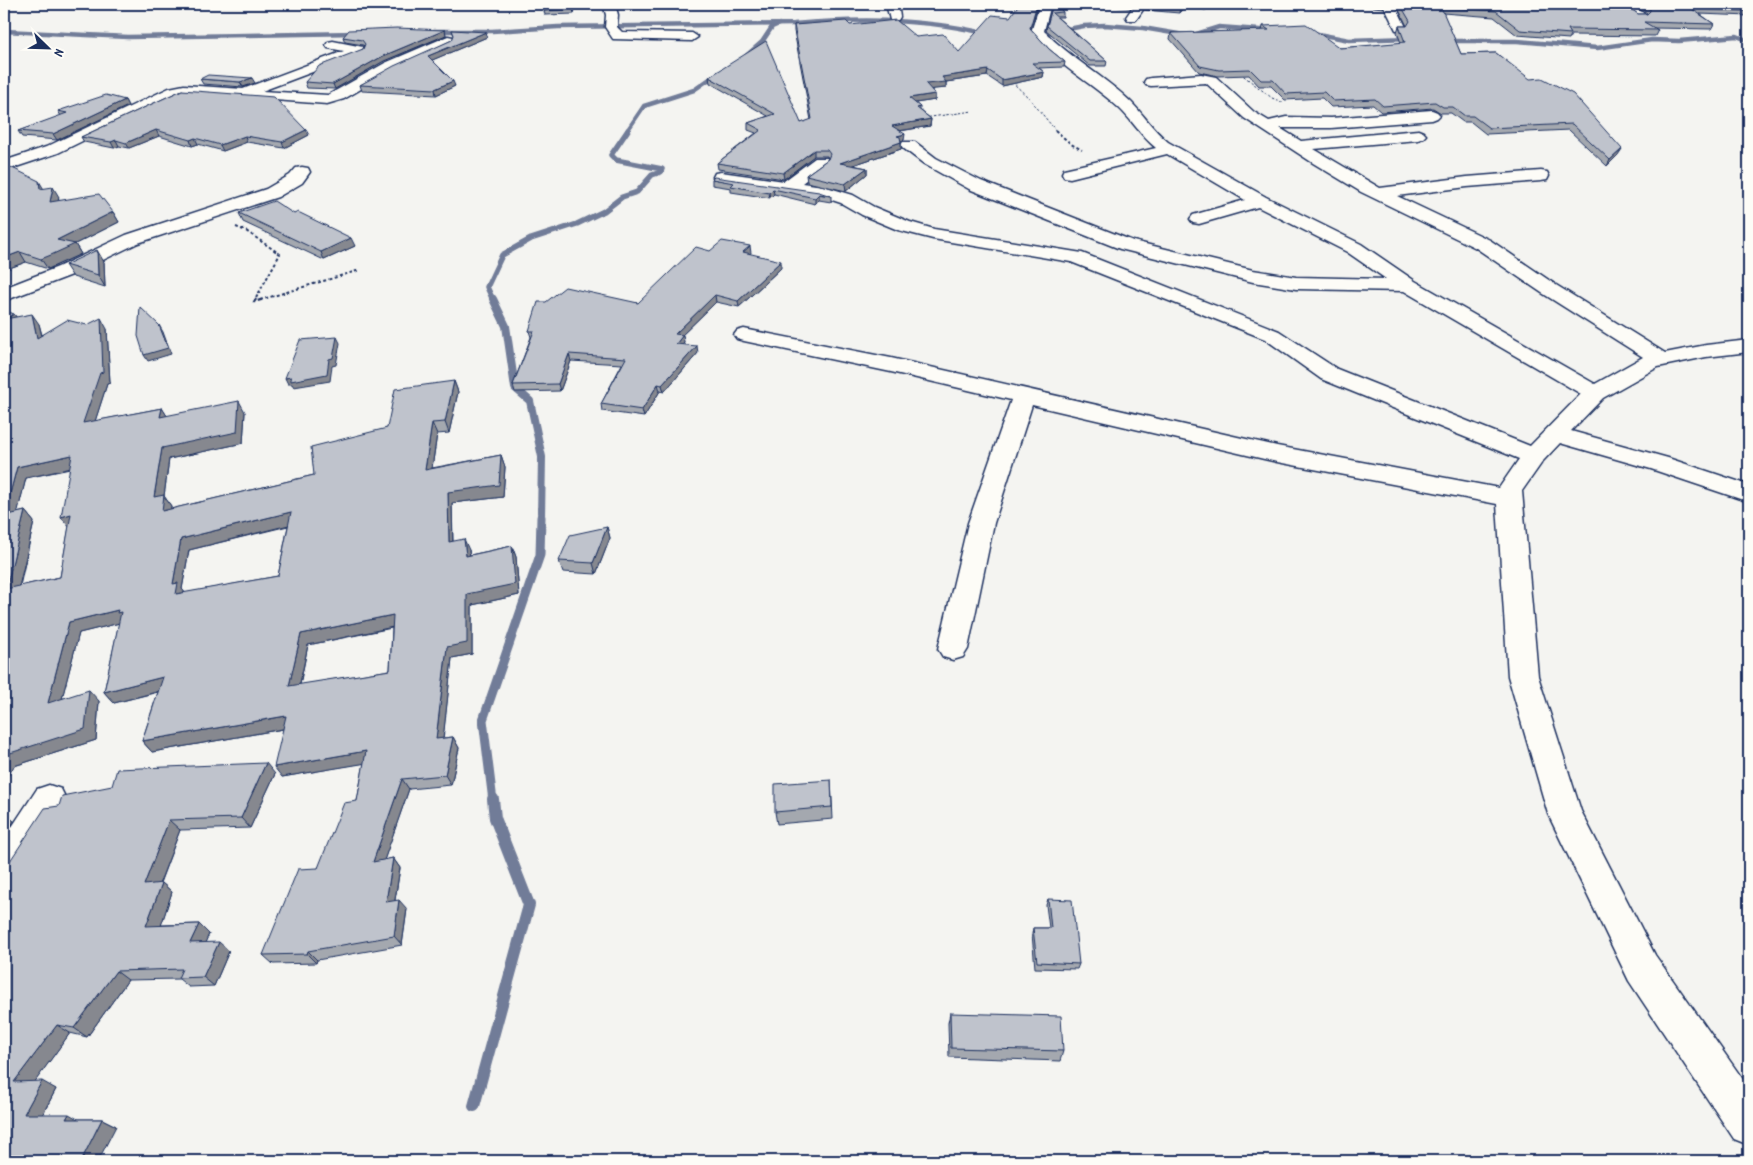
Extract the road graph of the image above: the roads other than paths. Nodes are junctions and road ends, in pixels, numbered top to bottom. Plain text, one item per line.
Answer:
1 (892, 4) edge
2 (1047, 4) edge
3 (1141, 4) edge
4 (1389, 4) edge
5 (1623, 4) edge
6 (610, 7) edge
7 (1640, 15) edge
8 (894, 17) dead end
9 (1132, 17) dead end
10 (1400, 27) edge
11 (692, 38) dead end
12 (448, 40) edge
13 (333, 46) dead end
14 (1151, 82) dead end
15 (242, 95) junction
16 (1432, 115) dead end
17 (1266, 126) junction
18 (1418, 135) dead end
19 (909, 144) road end
20 (1300, 146) junction
21 (1170, 149) junction
22 (821, 162) edge
23 (4, 166) edge
24 (302, 172) dead end
25 (1070, 173) dead end
26 (1541, 176) dead end
27 (721, 177) edge
28 (787, 186) junction
29 (1380, 194) junction
30 (1260, 201) junction
31 (1198, 219) dead end
32 (1127, 245) junction
33 (1041, 251) junction
34 (1408, 285) junction
35 (4, 295) edge
36 (744, 335) dead end
37 (1749, 346) edge
38 (1662, 360) junction
39 (1595, 394) junction
40 (1024, 396) junction
41 (1556, 434) junction
42 (1534, 456) junction
43 (1749, 494) edge
44 (1510, 498) junction
45 (953, 649) dead end
46 (49, 799) dead end
47 (4, 868) edge
48 (1749, 1124) edge

1 - 8 street
2 - 21 street
3 - 9 street
4 - 10 street
5 - 7 street
6 - 11 street
12 - 15 street
13 - 15 street
14 - 17 street
15 - 23 street
16 - 17 street
17 - 20 street
18 - 20 street
19 - 32 street
20 - 29 street
21 - 25 street
21 - 30 street
22 - 28 street
24 - 35 street
26 - 29 street
27 - 28 street
28 - 33 street
29 - 38 street
30 - 31 street
30 - 34 street
32 - 33 street
32 - 34 street
33 - 42 street
34 - 39 street
36 - 40 street
37 - 38 street
38 - 39 street
39 - 41 street
40 - 44 street
40 - 45 street
41 - 42 street
41 - 43 street
42 - 44 street
44 - 48 street
46 - 47 street

